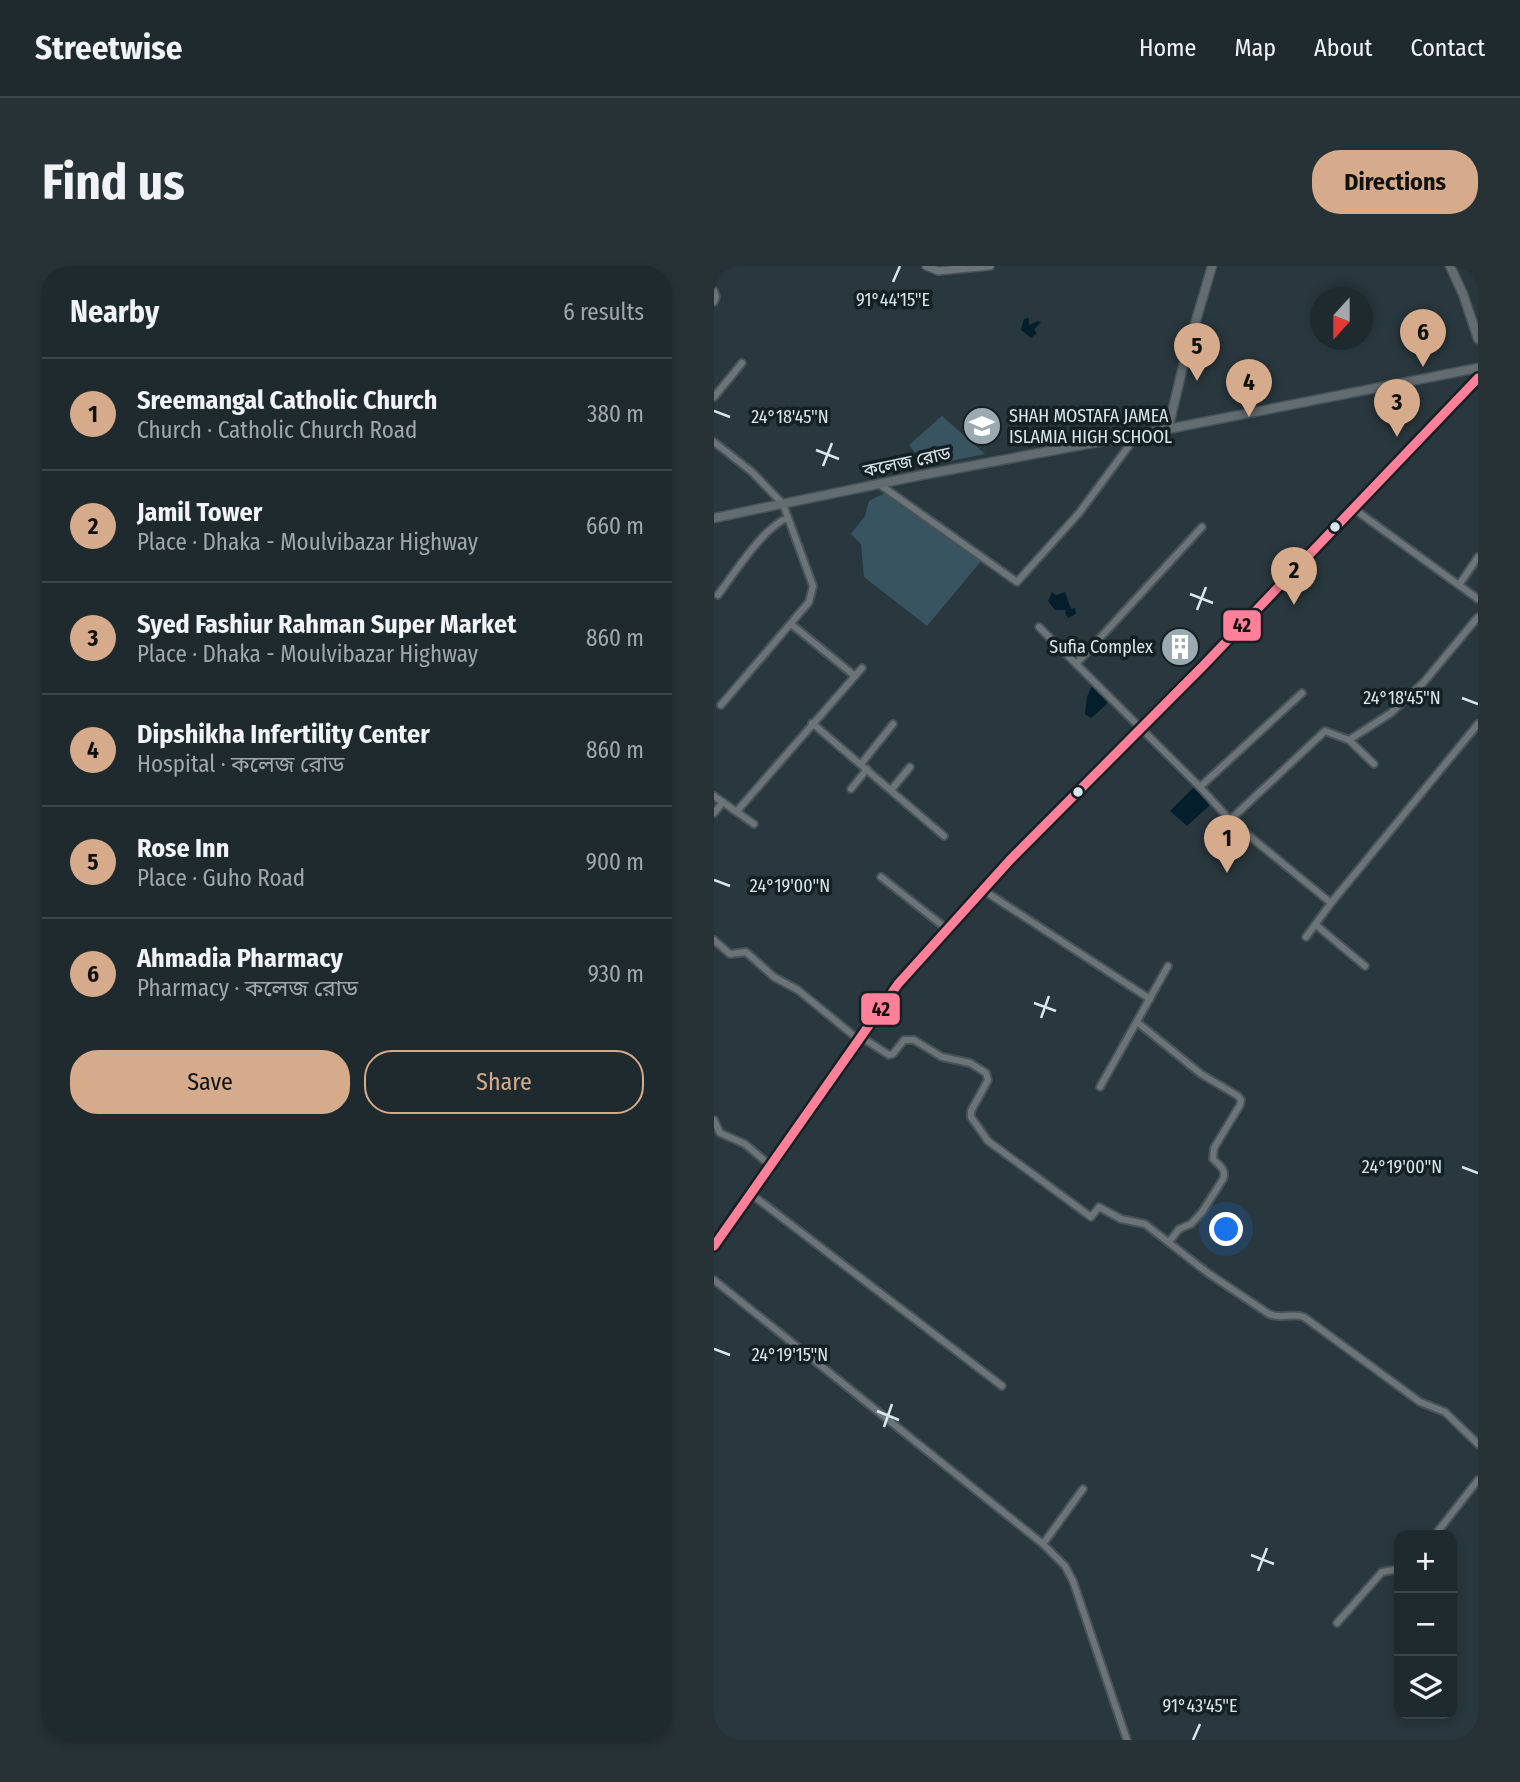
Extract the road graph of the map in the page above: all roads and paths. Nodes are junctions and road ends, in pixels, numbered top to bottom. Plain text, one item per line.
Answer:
1 (926, 266) edge
2 (990, 266) edge
3 (1212, 266) edge
4 (1450, 266) edge
5 (714, 291) edge
6 (714, 302) edge
7 (1478, 339) edge
8 (742, 363) dead end
9 (1478, 368) edge
10 (1478, 378) edge
11 (714, 397) edge
12 (1168, 429) junction
13 (1137, 435) junction
14 (714, 442) edge
15 (879, 484) junction
16 (783, 504) junction
17 (1354, 509) junction
18 (714, 517) edge
19 (788, 518) junction
20 (1202, 527) dead end
21 (1478, 557) edge
22 (1459, 585) junction
23 (718, 595) dead end
24 (1478, 599) edge
25 (1478, 617) edge
26 (791, 624) junction
27 (1039, 627) dead end
28 (1076, 664) junction
29 (862, 668) dead end
30 (855, 676) junction
31 (1301, 693) dead end
32 (721, 705) dead end
33 (812, 723) junction
34 (893, 724) dead end
35 (1478, 724) edge
36 (1140, 729) junction
37 (1349, 740) junction
38 (860, 764) junction
39 (1374, 764) dead end
40 (911, 767) dead end
41 (867, 769) junction
42 (1200, 787) junction
43 (851, 789) dead end
44 (891, 790) junction
45 (714, 796) edge
46 (723, 802) junction
47 (737, 811) junction
48 (714, 813) edge
49 (1230, 820) junction
50 (754, 824) dead end
51 (944, 836) dead end
52 (881, 877) dead end
53 (983, 890) junction
54 (1331, 903) junction
55 (1316, 925) junction
56 (947, 929) junction
57 (1306, 937) dead end
58 (714, 940) edge
59 (1168, 966) dead end
60 (1365, 966) dead end
61 (1150, 999) junction
62 (1137, 1022) junction
63 (860, 1039) junction
64 (1100, 1087) dead end
65 (714, 1120) edge
66 (771, 1166) junction
67 (751, 1194) junction
68 (1168, 1242) junction
69 (714, 1246) edge
70 (714, 1280) edge
71 (1002, 1386) dead end
72 (1478, 1444) edge
73 (1478, 1480) edge
74 (1083, 1489) dead end
75 (1439, 1530) edge
76 (1043, 1544) junction
77 (1394, 1570) edge
78 (1337, 1623) dead end
79 (1127, 1740) edge

1 - 2 street
3 - 12 main road
4 - 7 main road
5 - 6 street
8 - 11 street
9 - 12 main road, কলেজ রোড
10 - 17 highway
12 - 13 main road, কলেজ রোড
13 - 15 main road, কলেজ রোড
13 - 15 street
14 - 16 street
15 - 16 main road, কলেজ রোড
16 - 18 main road, কলেজ রোড
16 - 19 street
17 - 22 street
17 - 36 highway
19 - 23 street
19 - 26 street
20 - 28 street
21 - 22 street
22 - 24 street
25 - 37 street
26 - 30 street
26 - 32 street
27 - 28 street
28 - 36 street
29 - 30 street
30 - 33 street
31 - 42 street
33 - 38 street
33 - 47 street
34 - 38 street
35 - 54 street
36 - 42 street
36 - 53 highway
37 - 39 street
37 - 49 street
38 - 41 street
40 - 44 street
41 - 43 street
41 - 44 street
42 - 49 street
44 - 51 street
45 - 46 street
46 - 47 street
46 - 48 street
47 - 50 street
49 - 54 street
52 - 56 street
53 - 56 highway
53 - 61 street
54 - 55 street
55 - 57 street
55 - 60 street
56 - 63 highway
58 - 63 street
59 - 61 street
61 - 62 street
62 - 64 street
62 - 68 street
63 - 66 highway
63 - 68 street
65 - 66 street
66 - 67 highway
67 - 69 highway
67 - 71 street
68 - 72 street
70 - 76 street
73 - 75 street
74 - 76 street
76 - 79 street
77 - 78 street

